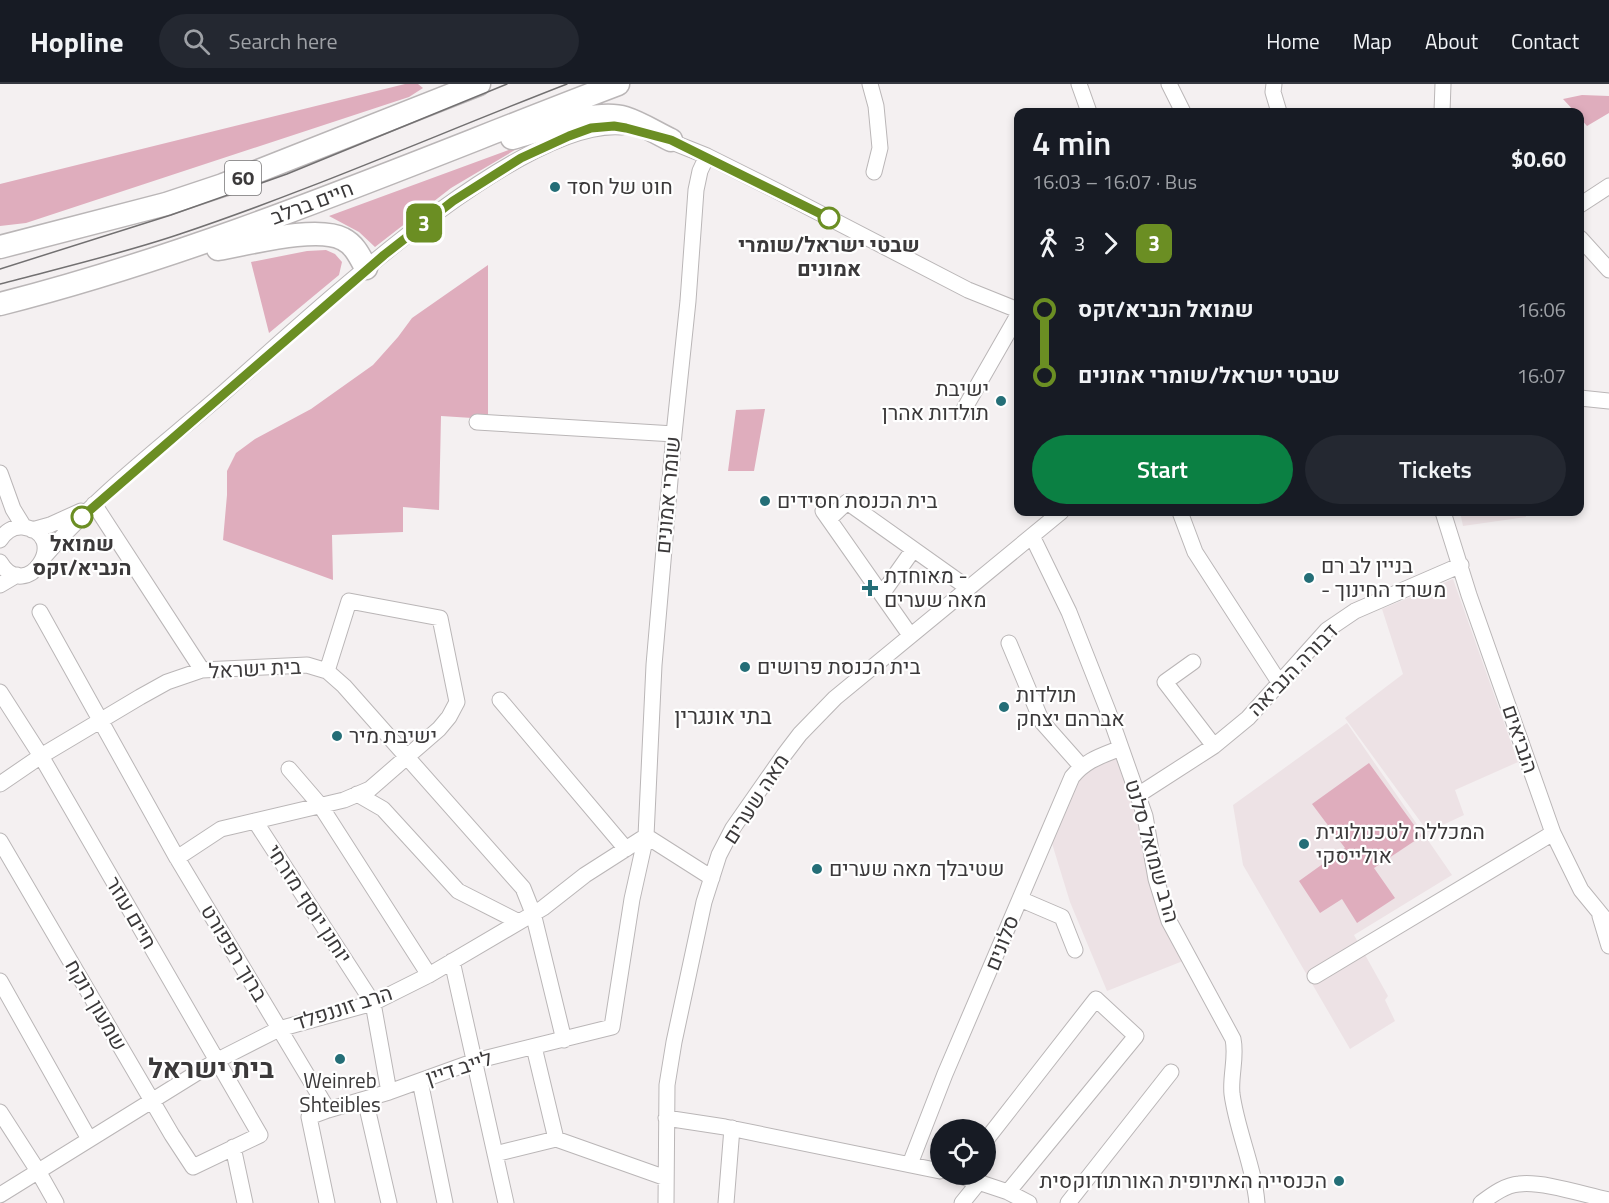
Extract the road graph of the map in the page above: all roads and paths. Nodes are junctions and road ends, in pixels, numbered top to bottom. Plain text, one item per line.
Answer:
1 (449, 84) edge
2 (479, 84) edge
3 (618, 84) edge
4 (870, 84) edge
5 (1079, 84) edge
6 (1168, 84) edge
7 (1274, 84) edge
8 (1443, 84) edge
9 (427, 105) junction
10 (1088, 108) edge
11 (1181, 108) edge
12 (1278, 108) edge
13 (1444, 108) edge
14 (671, 140) junction
15 (707, 156) junction
16 (409, 165) junction
17 (874, 172) dead end
18 (1609, 186) edge
19 (1584, 202) edge
20 (0, 238) edge
21 (23, 241) junction
22 (1584, 242) edge
23 (0, 247) edge
24 (154, 260) junction
25 (366, 268) junction
26 (1609, 270) edge
27 (26, 297) junction
28 (0, 304) edge
29 (1014, 308) edge
30 (1014, 322) edge
31 (0, 324) edge
32 (1584, 398) edge
33 (1609, 401) edge
34 (963, 411) dead end
35 (477, 422) dead end
36 (674, 434) junction
37 (0, 473) edge
38 (94, 504) junction
39 (1056, 516) edge
40 (1182, 516) edge
41 (1444, 516) edge
42 (1452, 516) edge
43 (28, 529) junction
44 (1032, 536) junction
45 (0, 540) edge
46 (914, 550) junction
47 (44, 557) junction
48 (0, 562) edge
49 (1461, 565) junction
50 (17, 575) junction
51 (0, 585) edge
52 (968, 588) junction
53 (882, 594) junction
54 (40, 612) dead end
55 (910, 635) junction
56 (1009, 643) dead end
57 (1193, 662) dead end
58 (202, 670) junction
59 (327, 671) junction
60 (1280, 682) junction
61 (0, 692) edge
62 (500, 700) dead end
63 (100, 721) junction
64 (1214, 746) junction
65 (1121, 748) junction
66 (41, 756) junction
67 (407, 757) junction
68 (1081, 766) junction
69 (289, 769) dead end
70 (0, 784) edge
71 (357, 794) junction
72 (1138, 795) junction
73 (320, 805) junction
74 (255, 820) junction
75 (1553, 834) junction
76 (646, 836) junction
77 (0, 841) edge
78 (627, 849) junction
79 (177, 858) junction
80 (712, 878) junction
81 (1020, 899) junction
82 (533, 913) junction
83 (1604, 916) edge
84 (519, 922) junction
85 (1609, 946) edge
86 (1075, 950) dead end
87 (452, 961) junction
88 (429, 975) junction
89 (1315, 976) dead end
90 (0, 981) edge
91 (373, 1002) junction
92 (612, 1027) joint
93 (279, 1029) junction
94 (564, 1040) junction
95 (534, 1047) junction
96 (216, 1061) junction
97 (475, 1061) junction
98 (1172, 1072) dead end
99 (420, 1081) junction
100 (389, 1092) junction
101 (365, 1099) junction
102 (152, 1101) junction
103 (328, 1110) junction
104 (0, 1112) edge
105 (666, 1118) junction
106 (996, 1127) edge
107 (732, 1128) junction
108 (260, 1135) joint
109 (88, 1139) junction
110 (556, 1139) junction
111 (233, 1147) junction
112 (495, 1154) junction
113 (910, 1164) junction
114 (930, 1169) edge
115 (38, 1171) junction
116 (666, 1178) junction
117 (977, 1185) edge
118 (988, 1185) edge
119 (1008, 1192) junction
120 (0, 1195) edge
121 (1609, 1200) edge
122 (56, 1203) edge
123 (245, 1203) edge
124 (327, 1203) edge
125 (389, 1203) edge
126 (445, 1203) edge
127 (506, 1203) edge
128 (666, 1203) edge
129 (726, 1203) edge
130 (962, 1203) edge
131 (1029, 1203) edge
132 (1068, 1203) edge
133 (1257, 1203) edge
134 (1481, 1203) edge

1 - 9 highway
2 - 9 highway, 60
3 - 16 highway, חיים ברלב / 60
4 - 17 street
5 - 10 street
6 - 11 street
7 - 12 street
8 - 13 street
9 - 21 highway, 60
14 - 15 street
14 - 16 highway
14 - 25 street
15 - 29 street
15 - 36 street, שומרי אמונים
16 - 24 highway, חיים ברלב / 60
18 - 19 street
20 - 21 highway
21 - 23 highway, 60
22 - 26 street
24 - 25 highway
24 - 27 highway, חיים ברלב / 60
25 - 38 street
27 - 28 highway, חיים ברלב / 60
27 - 31 highway
30 - 34 street
32 - 33 street
35 - 36 street
36 - 76 street, שומרי אמונים
37 - 43 street
38 - 43 street
38 - 47 street
38 - 58 street
39 - 44 street, מאה שערים
40 - 60 street
41 - 49 street, הנביאים
42 - 49 street, הנביאים
43 - 45 street
43 - 47 street
44 - 52 street, מאה שערים
44 - 65 street, הרב שמואל סלנט
46 - 52 street
46 - 53 street
46 - 53 street
47 - 50 street
48 - 50 street
49 - 60 street, דבורה הנביאה
49 - 75 street, הנביאים
50 - 51 street
52 - 55 street, מאה שערים
53 - 55 street
54 - 63 street
55 - 80 street, מאה שערים
56 - 68 street
57 - 64 street
58 - 59 street, בית ישראל
58 - 63 street, בית ישראל
59 - 67 street, בית ישראל
59 - 67 street
60 - 64 street, דבורה הנביאה
61 - 66 street, חיים עוזר
62 - 78 street
63 - 66 street, בית ישראל
63 - 79 street, ברוך רפפורט
64 - 72 street, דבורה הנביאה
65 - 68 street
65 - 72 street, הרב שמואל סלנט
66 - 70 street, בית ישראל
66 - 96 street, חיים עוזר
67 - 71 street
67 - 82 street, בית ישראל
68 - 81 street, סלונים
69 - 73 street
71 - 73 street
71 - 84 street
72 - 133 street, הרב שמואל סלנט
73 - 74 street
73 - 88 street
74 - 79 street
74 - 91 street, יוחנן יוסף מזרחי
75 - 83 street, הנביאים
75 - 89 street
76 - 78 street, הרב זוננפלד
76 - 80 street
76 - 92 street, שומרי אמונים
77 - 102 street, שמעון רוקח
78 - 82 street, הרב זוננפלד
79 - 93 street, ברוך רפפורט
80 - 105 street, מאה שערים
81 - 86 street
81 - 113 street, סלונים
82 - 84 street, הרב זוננפלד
82 - 94 street, בית ישראל
83 - 85 street, הנביאים
84 - 87 street, הרב זוננפלד
87 - 88 street, הרב זוננפלד
87 - 97 street
88 - 91 street, הרב זוננפלד
90 - 109 street
91 - 93 street, הרב זוננפלד
91 - 100 street, יוחנן יוסף מזרחי
92 - 94 street, לייב דיין
93 - 96 street, הרב זוננפלד
93 - 103 street, ברוך רפפורט
94 - 95 street, לייב דיין
95 - 97 street, לייב דיין
95 - 110 street
96 - 102 street, הרב זוננפלד
96 - 108 street, חיים עוזר
97 - 99 street, לייב דיין
97 - 112 street
98 - 132 street
99 - 100 street, לייב דיין
99 - 126 street
100 - 101 street, לייב דיין
101 - 103 street, לייב דיין
101 - 125 street
102 - 109 street, הרב זוננפלד
102 - 111 street, שמעון רוקח
103 - 124 street, לייב דיין
104 - 115 street
105 - 107 street
105 - 116 street, מאה שערים
106 - 119 street
107 - 113 street
107 - 129 street
108 - 111 street, שמעון רוקח
109 - 115 street, הרב זוננפלד
110 - 112 street
110 - 116 street
111 - 123 street
112 - 127 street
113 - 114 street
115 - 120 street, הרב זוננפלד
115 - 122 street
116 - 128 street, מאה שערים
117 - 130 street
118 - 119 street
119 - 131 street
121 - 134 street

